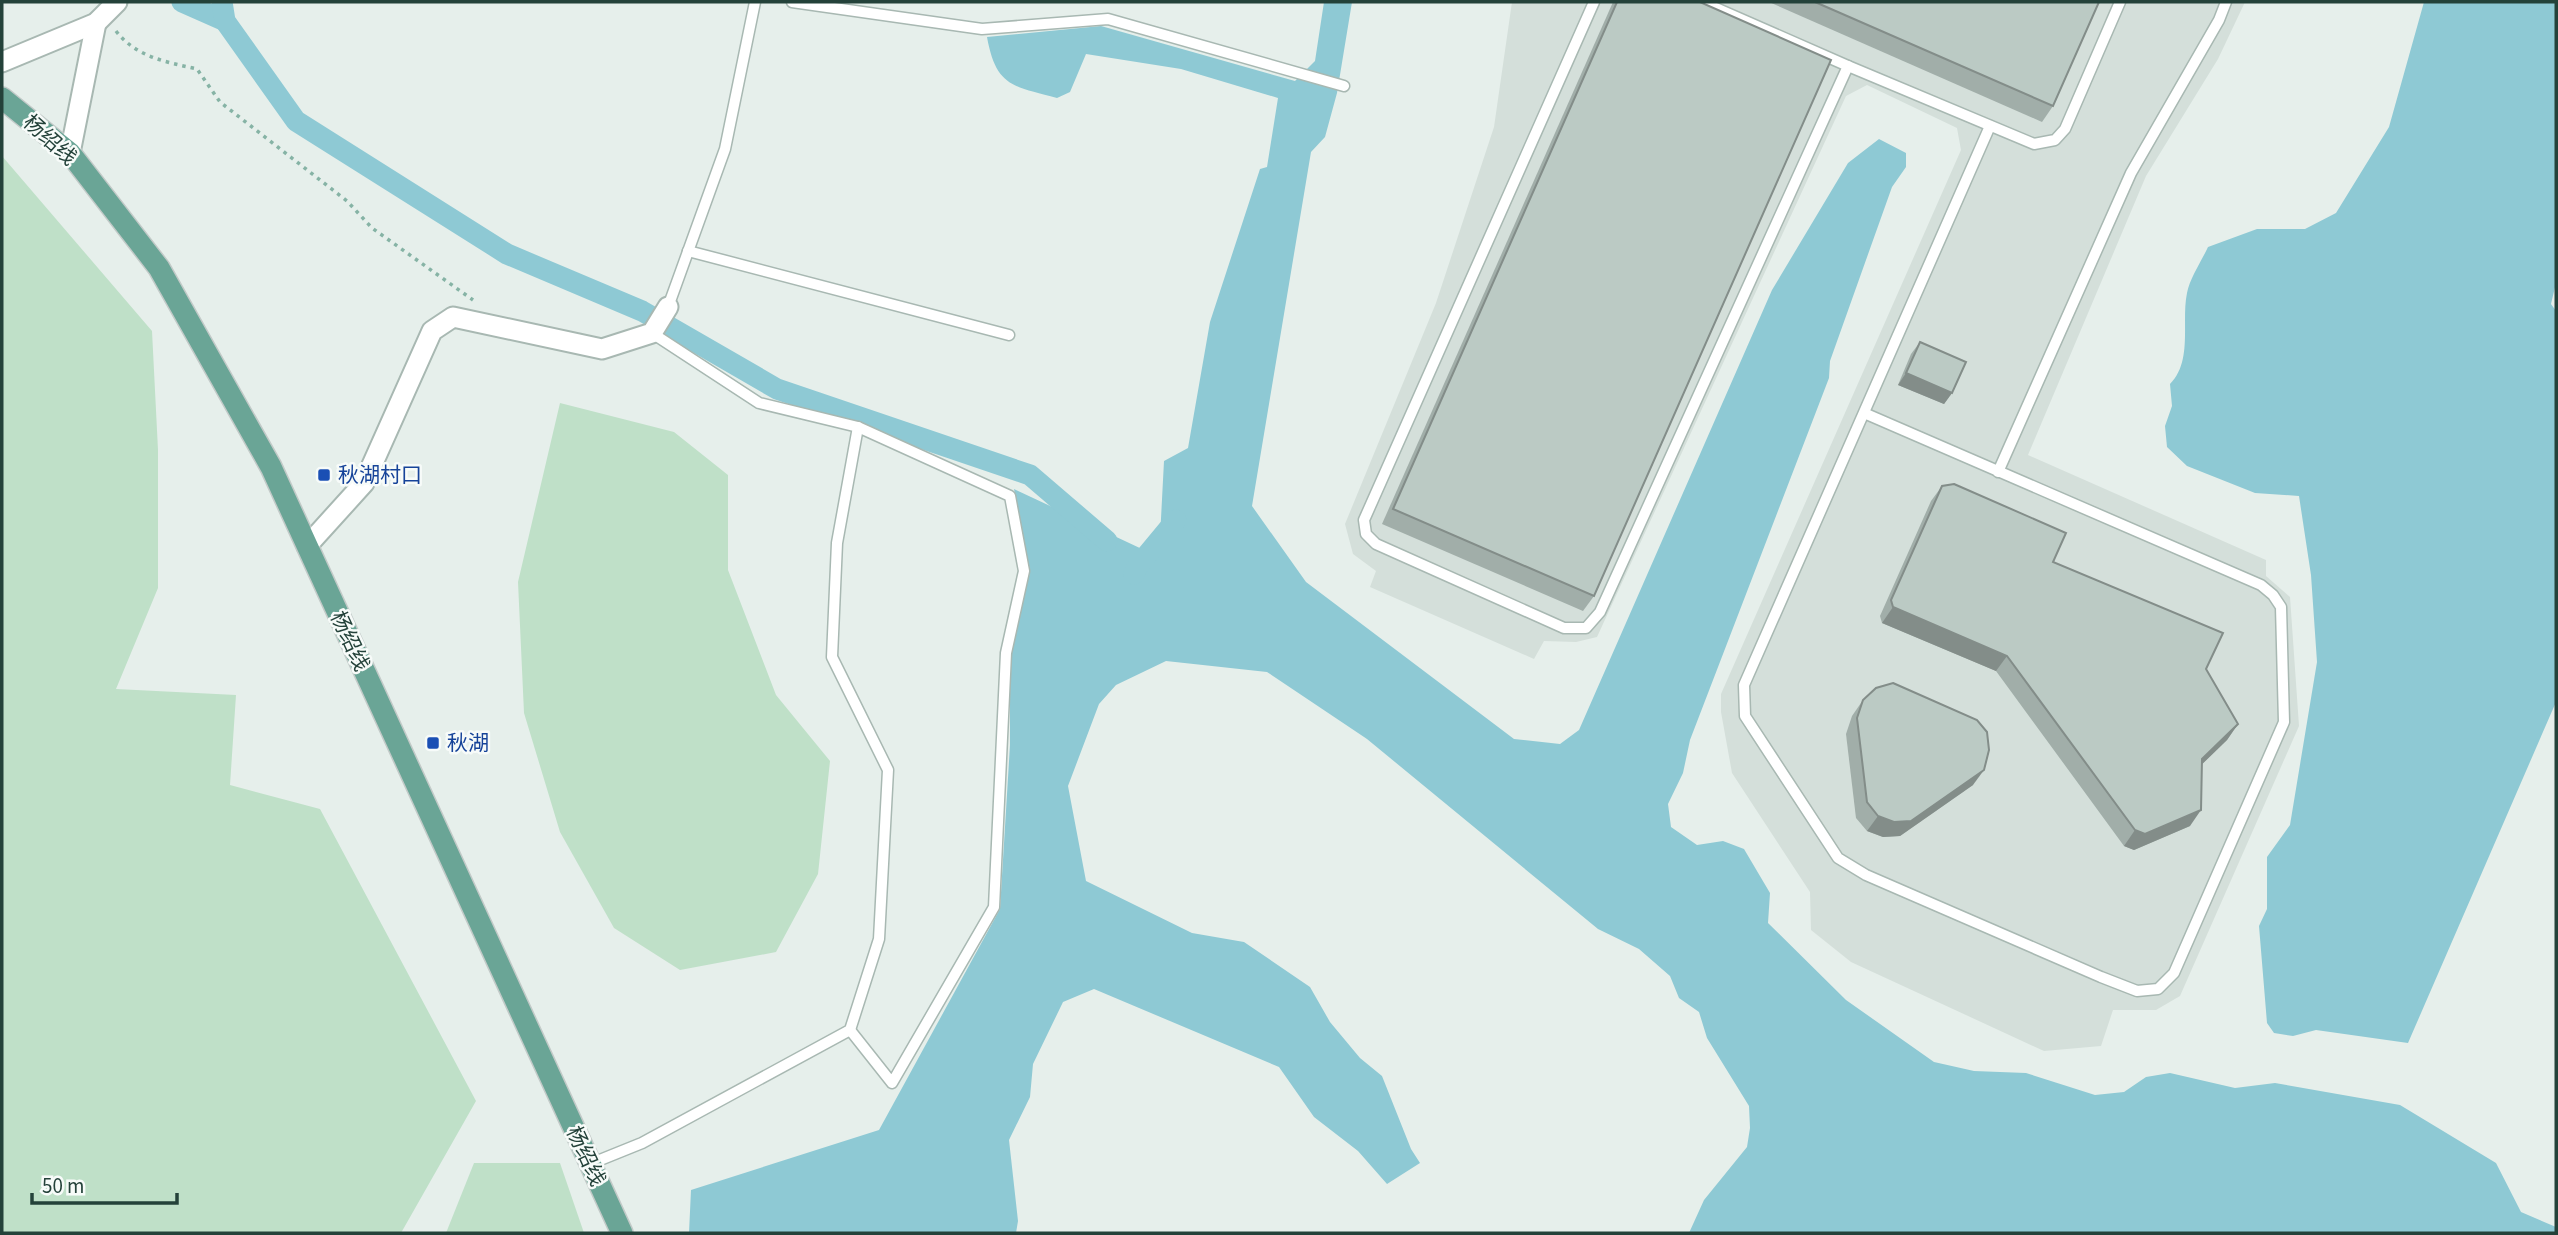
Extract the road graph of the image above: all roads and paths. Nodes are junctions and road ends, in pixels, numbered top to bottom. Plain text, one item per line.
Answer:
1 (755, 2) edge
2 (792, 2) edge
3 (1594, 2) edge
4 (1702, 2) edge
5 (2120, 2) edge
6 (2226, 2) edge
7 (106, 14) edge
8 (2, 62) edge
9 (1848, 66) junction
10 (1344, 86) dead end
11 (2, 98) edge
12 (1990, 126) junction
13 (70, 153) junction
14 (688, 251) junction
15 (482, 307) dead end
16 (668, 307) joint
17 (652, 334) junction
18 (1009, 335) dead end
19 (1864, 413) junction
20 (858, 427) junction
21 (1998, 472) junction
22 (307, 547) junction
23 (850, 1030) junction
24 (590, 1164) junction
25 (622, 1233) edge

1 - 14 lane
2 - 10 lane
3 - 9 lane
4 - 9 lane
5 - 12 lane
6 - 21 lane
7 - 8 street
7 - 13 street
7 - 15 path
9 - 12 lane
11 - 13 main road, 杨绍线
12 - 19 lane
13 - 22 main road, 杨绍线
14 - 16 lane
14 - 18 lane
16 - 17 street
17 - 20 lane
17 - 22 street
19 - 21 lane
19 - 21 lane
20 - 23 lane
20 - 23 lane
22 - 24 main road, 杨绍线
23 - 24 lane
24 - 25 main road, 杨绍线

